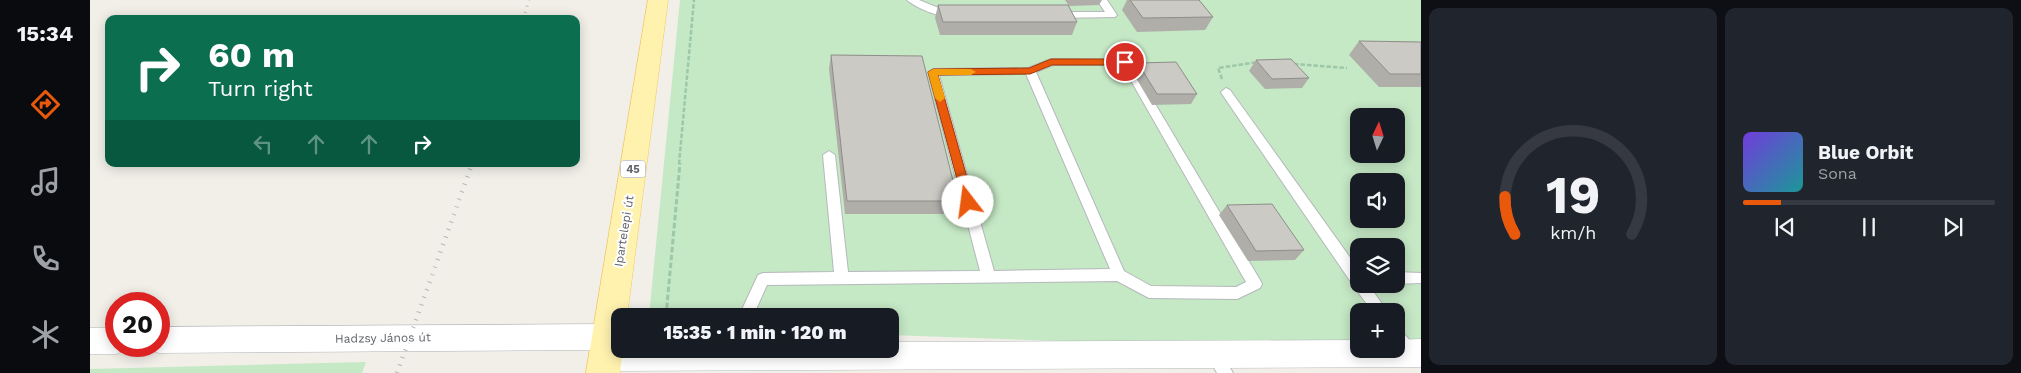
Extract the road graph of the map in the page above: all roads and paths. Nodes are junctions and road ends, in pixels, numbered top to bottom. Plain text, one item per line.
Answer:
1 (658, 0) edge
2 (694, 0) edge
3 (912, 0) edge
4 (1102, 0) edge
5 (957, 15) edge
6 (1044, 15) edge
7 (1261, 62) edge
8 (1289, 64) edge
9 (1347, 68) dead end
10 (1030, 71) junction
11 (1226, 92) joint
12 (829, 155) dead end
13 (1350, 268) edge
14 (1119, 275) junction
15 (988, 276) junction
16 (842, 278) junction
17 (1405, 278) edge
18 (1419, 278) dead end
19 (667, 308) edge
20 (750, 308) edge
21 (170, 340) edge
22 (90, 341) edge
23 (105, 341) edge
24 (1409, 347) edge
25 (605, 356) edge
26 (809, 358) edge
27 (904, 364) edge
28 (1220, 364) edge

1 - 25 main road, Ipartelepi út / 45
2 - 19 path
3 - 5 lane
4 - 6 lane
7 - 11 path
8 - 9 path
10 - 14 lane
10 - 14 lane
10 - 15 lane
11 - 13 lane
12 - 16 lane
14 - 15 lane
15 - 16 lane
16 - 20 lane
17 - 18 lane
21 - 25 street, Hadzsy János út
22 - 23 street
24 - 28 street, Hadzsy János út
26 - 27 street, Hadzsy János út
27 - 28 street, Hadzsy János út

